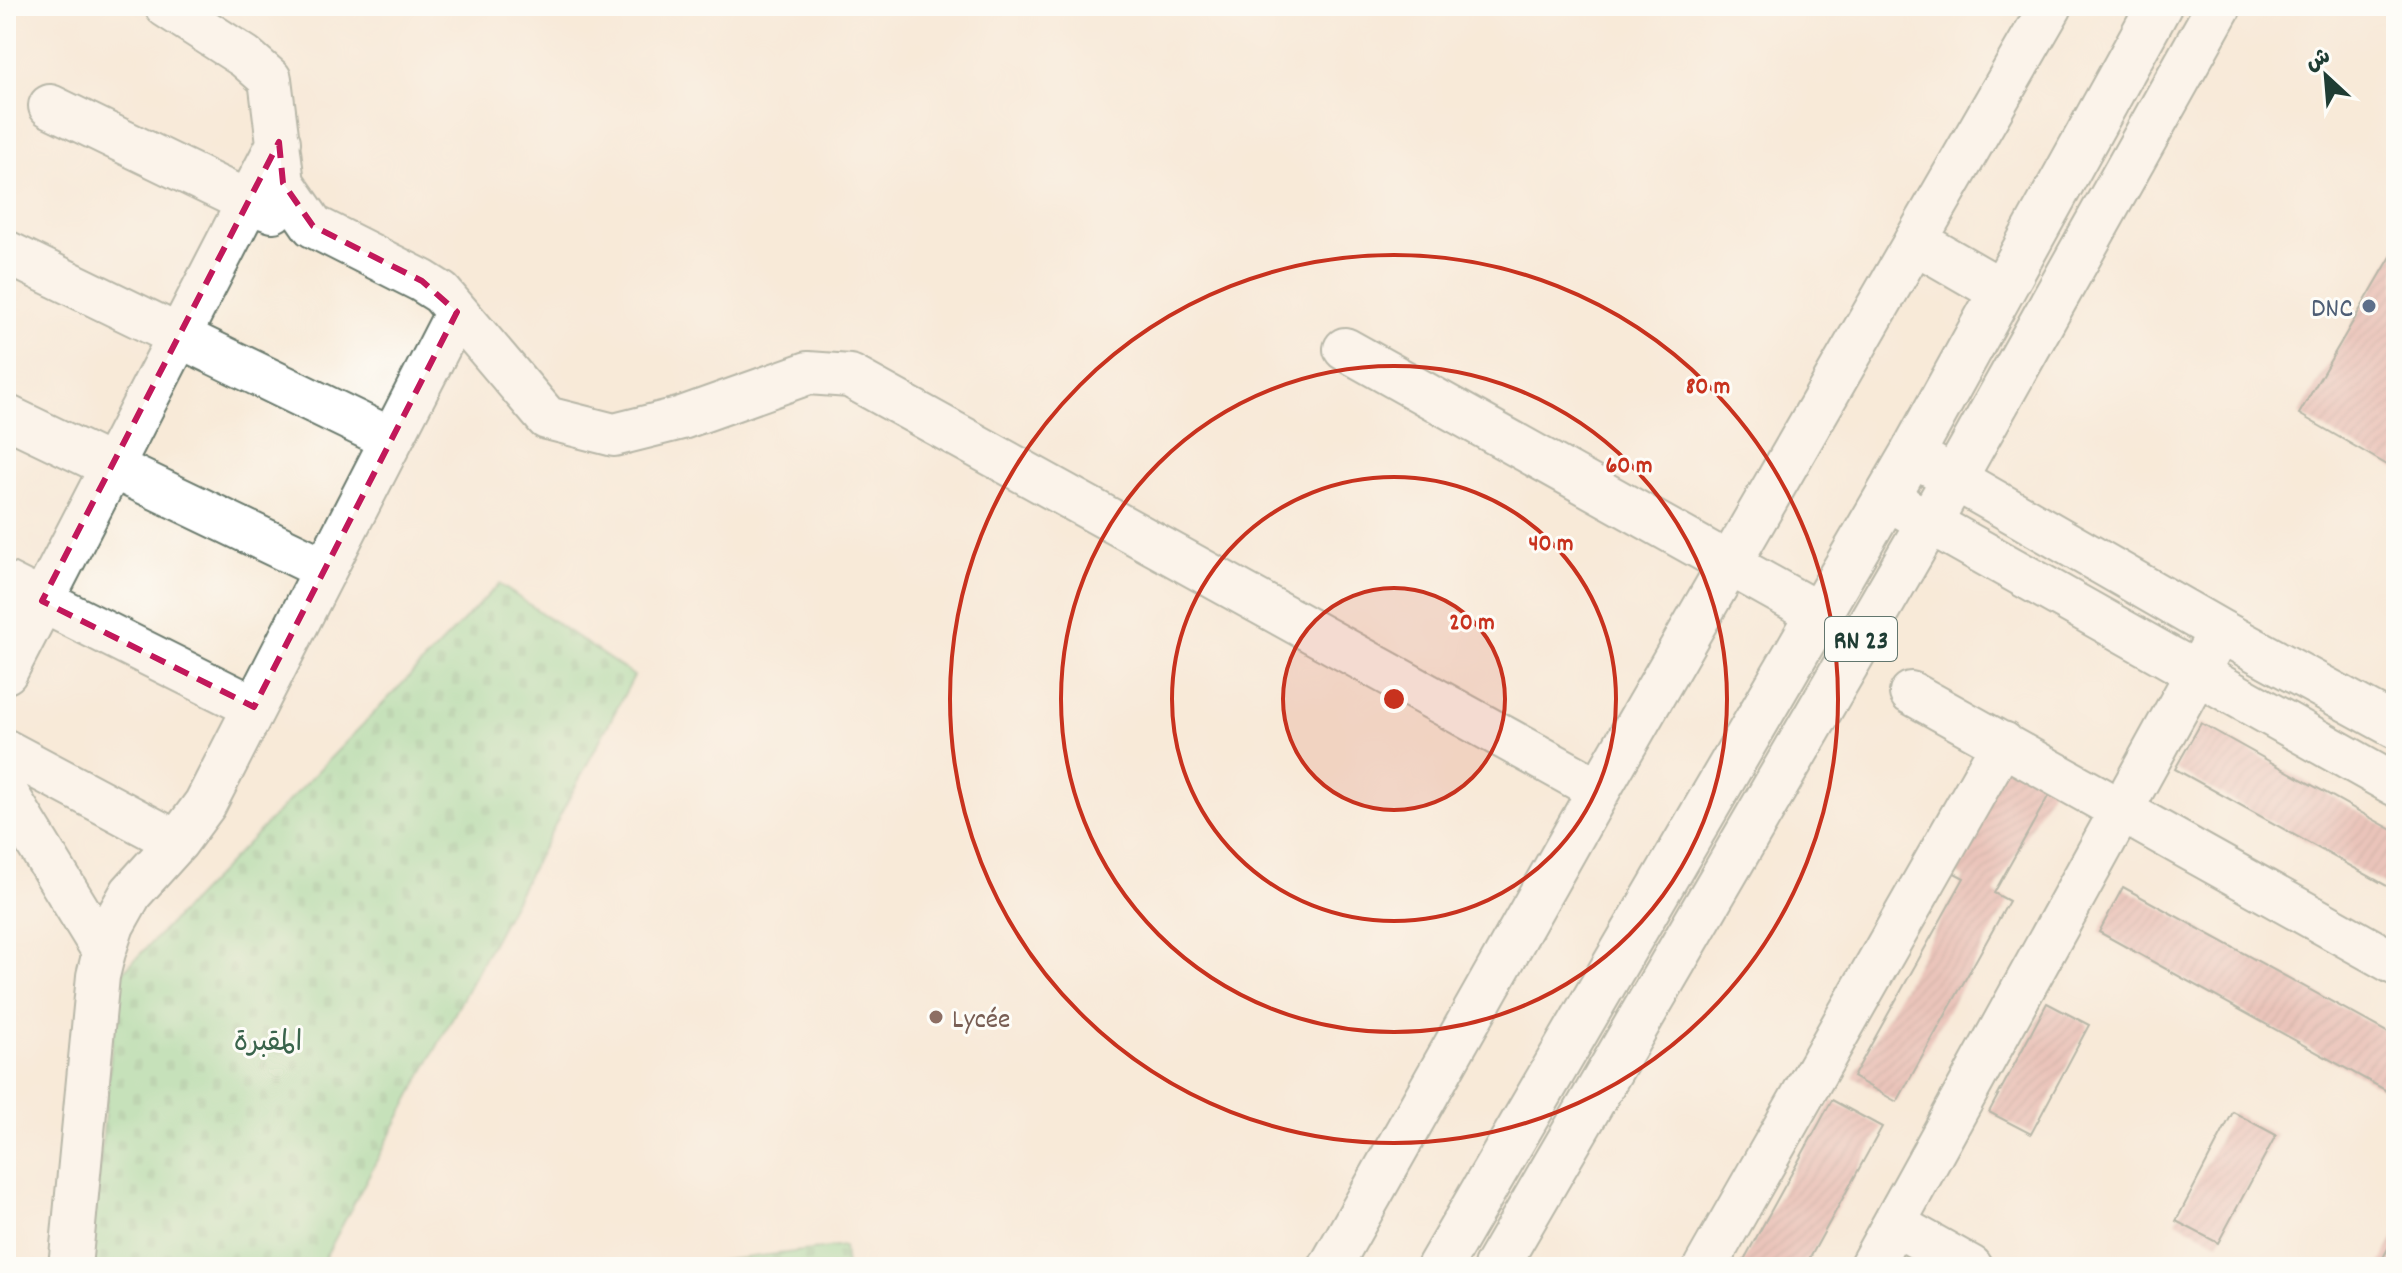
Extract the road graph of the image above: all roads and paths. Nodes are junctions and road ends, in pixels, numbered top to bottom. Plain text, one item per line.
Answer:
1 (166, 6) edge
2 (2051, 6) edge
3 (2159, 6) edge
4 (2219, 6) edge
5 (50, 106) dead end
6 (279, 142) junction
7 (248, 202) junction
8 (313, 226) junction
9 (1916, 242) junction
10 (6, 252) edge
11 (2001, 291) junction
12 (457, 312) junction
13 (179, 335) junction
14 (1345, 349) dead end
15 (6, 416) edge
16 (391, 439) junction
17 (1912, 454) junction
18 (112, 467) junction
19 (1954, 479) junction
20 (1886, 498) junction
21 (1929, 523) junction
22 (1730, 564) junction
23 (325, 569) junction
24 (24, 592) edge
25 (1819, 614) junction
26 (2220, 631) junction
27 (6, 672) edge
28 (2197, 673) junction
29 (1911, 693) dead end
30 (254, 707) junction
31 (2396, 727) edge
32 (2003, 743) junction
33 (6, 751) edge
34 (2396, 785) edge
35 (1599, 790) junction
36 (6, 792) edge
37 (2122, 810) junction
38 (177, 842) junction
39 (104, 952) junction
40 (2396, 964) edge
41 (1894, 1224) junction
42 (70, 1267) edge
43 (1330, 1267) edge
44 (1439, 1267) edge
45 (1496, 1267) edge
46 (1705, 1267) edge
47 (1870, 1267) edge
48 (1971, 1267) edge

1 - 6 street
2 - 9 street
3 - 11 main road, RN 23
4 - 19 main road, RN 23
5 - 7 street
6 - 7 street
6 - 8 street
7 - 8 street
7 - 13 street
8 - 12 street
9 - 11 main road
9 - 22 street
10 - 13 street
11 - 17 main road, RN 23
12 - 16 street
12 - 35 street
13 - 16 street
13 - 18 street
14 - 22 street
15 - 18 street
16 - 23 street
17 - 19 street
17 - 20 main road, RN 23
18 - 23 street
18 - 24 street
19 - 21 main road, RN 23
19 - 26 street
20 - 21 street
20 - 25 main road, RN 23
21 - 28 street
21 - 45 main road, RN 23
22 - 25 street
22 - 35 street
23 - 30 street
24 - 27 street
24 - 30 street
25 - 44 main road, RN 23
26 - 28 street
26 - 31 street
28 - 34 street
28 - 37 street
29 - 32 street
30 - 38 street
32 - 37 street
32 - 46 street
33 - 38 street
35 - 43 street
36 - 39 street
37 - 40 street
37 - 41 street
38 - 39 street
39 - 42 street
41 - 47 street
41 - 48 street

